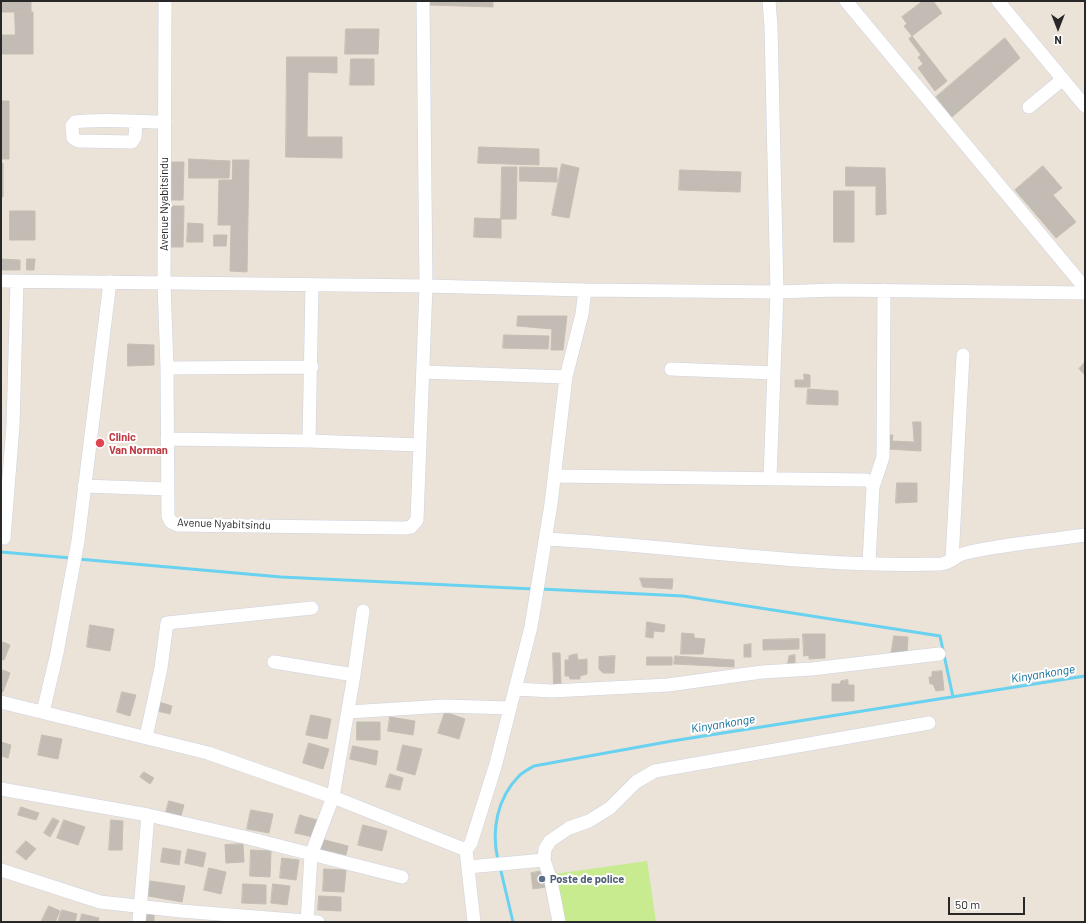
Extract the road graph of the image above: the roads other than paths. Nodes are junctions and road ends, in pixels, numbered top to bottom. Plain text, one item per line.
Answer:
1 (165, 1) edge
2 (423, 1) edge
3 (769, 1) edge
4 (846, 1) edge
5 (998, 1) edge
6 (1063, 79) junction
7 (1085, 106) edge
8 (1029, 107) dead end
9 (104, 122) junction
10 (136, 122) junction
11 (165, 122) junction
12 (104, 142) junction
13 (1, 282) edge
14 (17, 282) junction
15 (110, 282) junction
16 (164, 283) junction
17 (312, 285) junction
18 (426, 286) junction
19 (1085, 288) edge
20 (585, 290) junction
21 (884, 290) junction
22 (777, 292) junction
23 (1085, 293) edge
24 (964, 355) dead end
25 (168, 368) junction
26 (312, 368) junction
27 (671, 369) dead end
28 (423, 372) junction
29 (774, 373) junction
30 (566, 377) junction
31 (167, 439) junction
32 (309, 440) junction
33 (420, 445) junction
34 (555, 476) junction
35 (770, 478) junction
36 (84, 486) junction
37 (873, 487) junction
38 (167, 489) junction
39 (1085, 536) edge
40 (4, 538) dead end
41 (546, 539) junction
42 (952, 560) junction
43 (869, 563) junction
44 (312, 608) dead end
45 (363, 610) dead end
46 (939, 654) dead end
47 (274, 662) dead end
48 (354, 675) junction
49 (515, 689) junction
50 (1, 702) edge
51 (510, 708) junction
52 (43, 712) junction
53 (348, 712) junction
54 (929, 723) dead end
55 (146, 737) junction
56 (1, 789) edge
57 (333, 797) junction
58 (148, 815) junction
59 (466, 850) junction
60 (311, 855) junction
61 (544, 860) junction
62 (468, 866) junction
63 (1, 870) edge
64 (402, 877) dead end
65 (141, 907) junction
66 (226, 918) edge
67 (139, 922) edge
68 (311, 922) edge
69 (474, 922) edge
70 (559, 922) edge

1 - 11 street, Avenue Nyabitsindu
2 - 18 street, Avenue Nyabitsindu
3 - 22 street
4 - 19 street
5 - 6 street
6 - 7 street
6 - 8 street
9 - 10 street
9 - 12 street
9 - 12 street
10 - 11 street
10 - 12 street
11 - 16 street, Avenue Nyabitsindu
13 - 14 street
14 - 15 street
14 - 40 street
15 - 16 street
15 - 36 street
16 - 17 street
16 - 25 street, Avenue Nyabitsindu
17 - 18 street
17 - 26 street
18 - 20 street
18 - 28 street, Avenue Nyabitsindu
20 - 22 street
20 - 30 street
21 - 22 street
21 - 23 street
21 - 37 street
22 - 29 street
24 - 42 street
25 - 26 street
25 - 31 street, Avenue Nyabitsindu
26 - 32 street
27 - 29 street
28 - 30 street
28 - 33 street, Avenue Nyabitsindu
29 - 35 street
30 - 34 street
31 - 32 street
31 - 38 street, Avenue Nyabitsindu
32 - 33 street
33 - 38 street, Avenue Nyabitsindu
34 - 35 street
34 - 41 street
35 - 37 street
36 - 38 street
36 - 52 street
37 - 43 street
39 - 42 street
41 - 43 street
41 - 49 street
42 - 43 street
44 - 55 street
45 - 48 street
46 - 49 street
47 - 48 street
48 - 53 street
49 - 51 street
50 - 52 street
51 - 53 street
51 - 59 street
52 - 55 street
53 - 57 street
54 - 61 street
55 - 57 street
56 - 58 street
57 - 59 street
57 - 60 street
58 - 60 street
58 - 65 street
59 - 62 street
60 - 64 street
60 - 68 street
61 - 62 street
61 - 70 street
62 - 69 street
63 - 65 street
65 - 66 street
65 - 67 street
66 - 68 street

